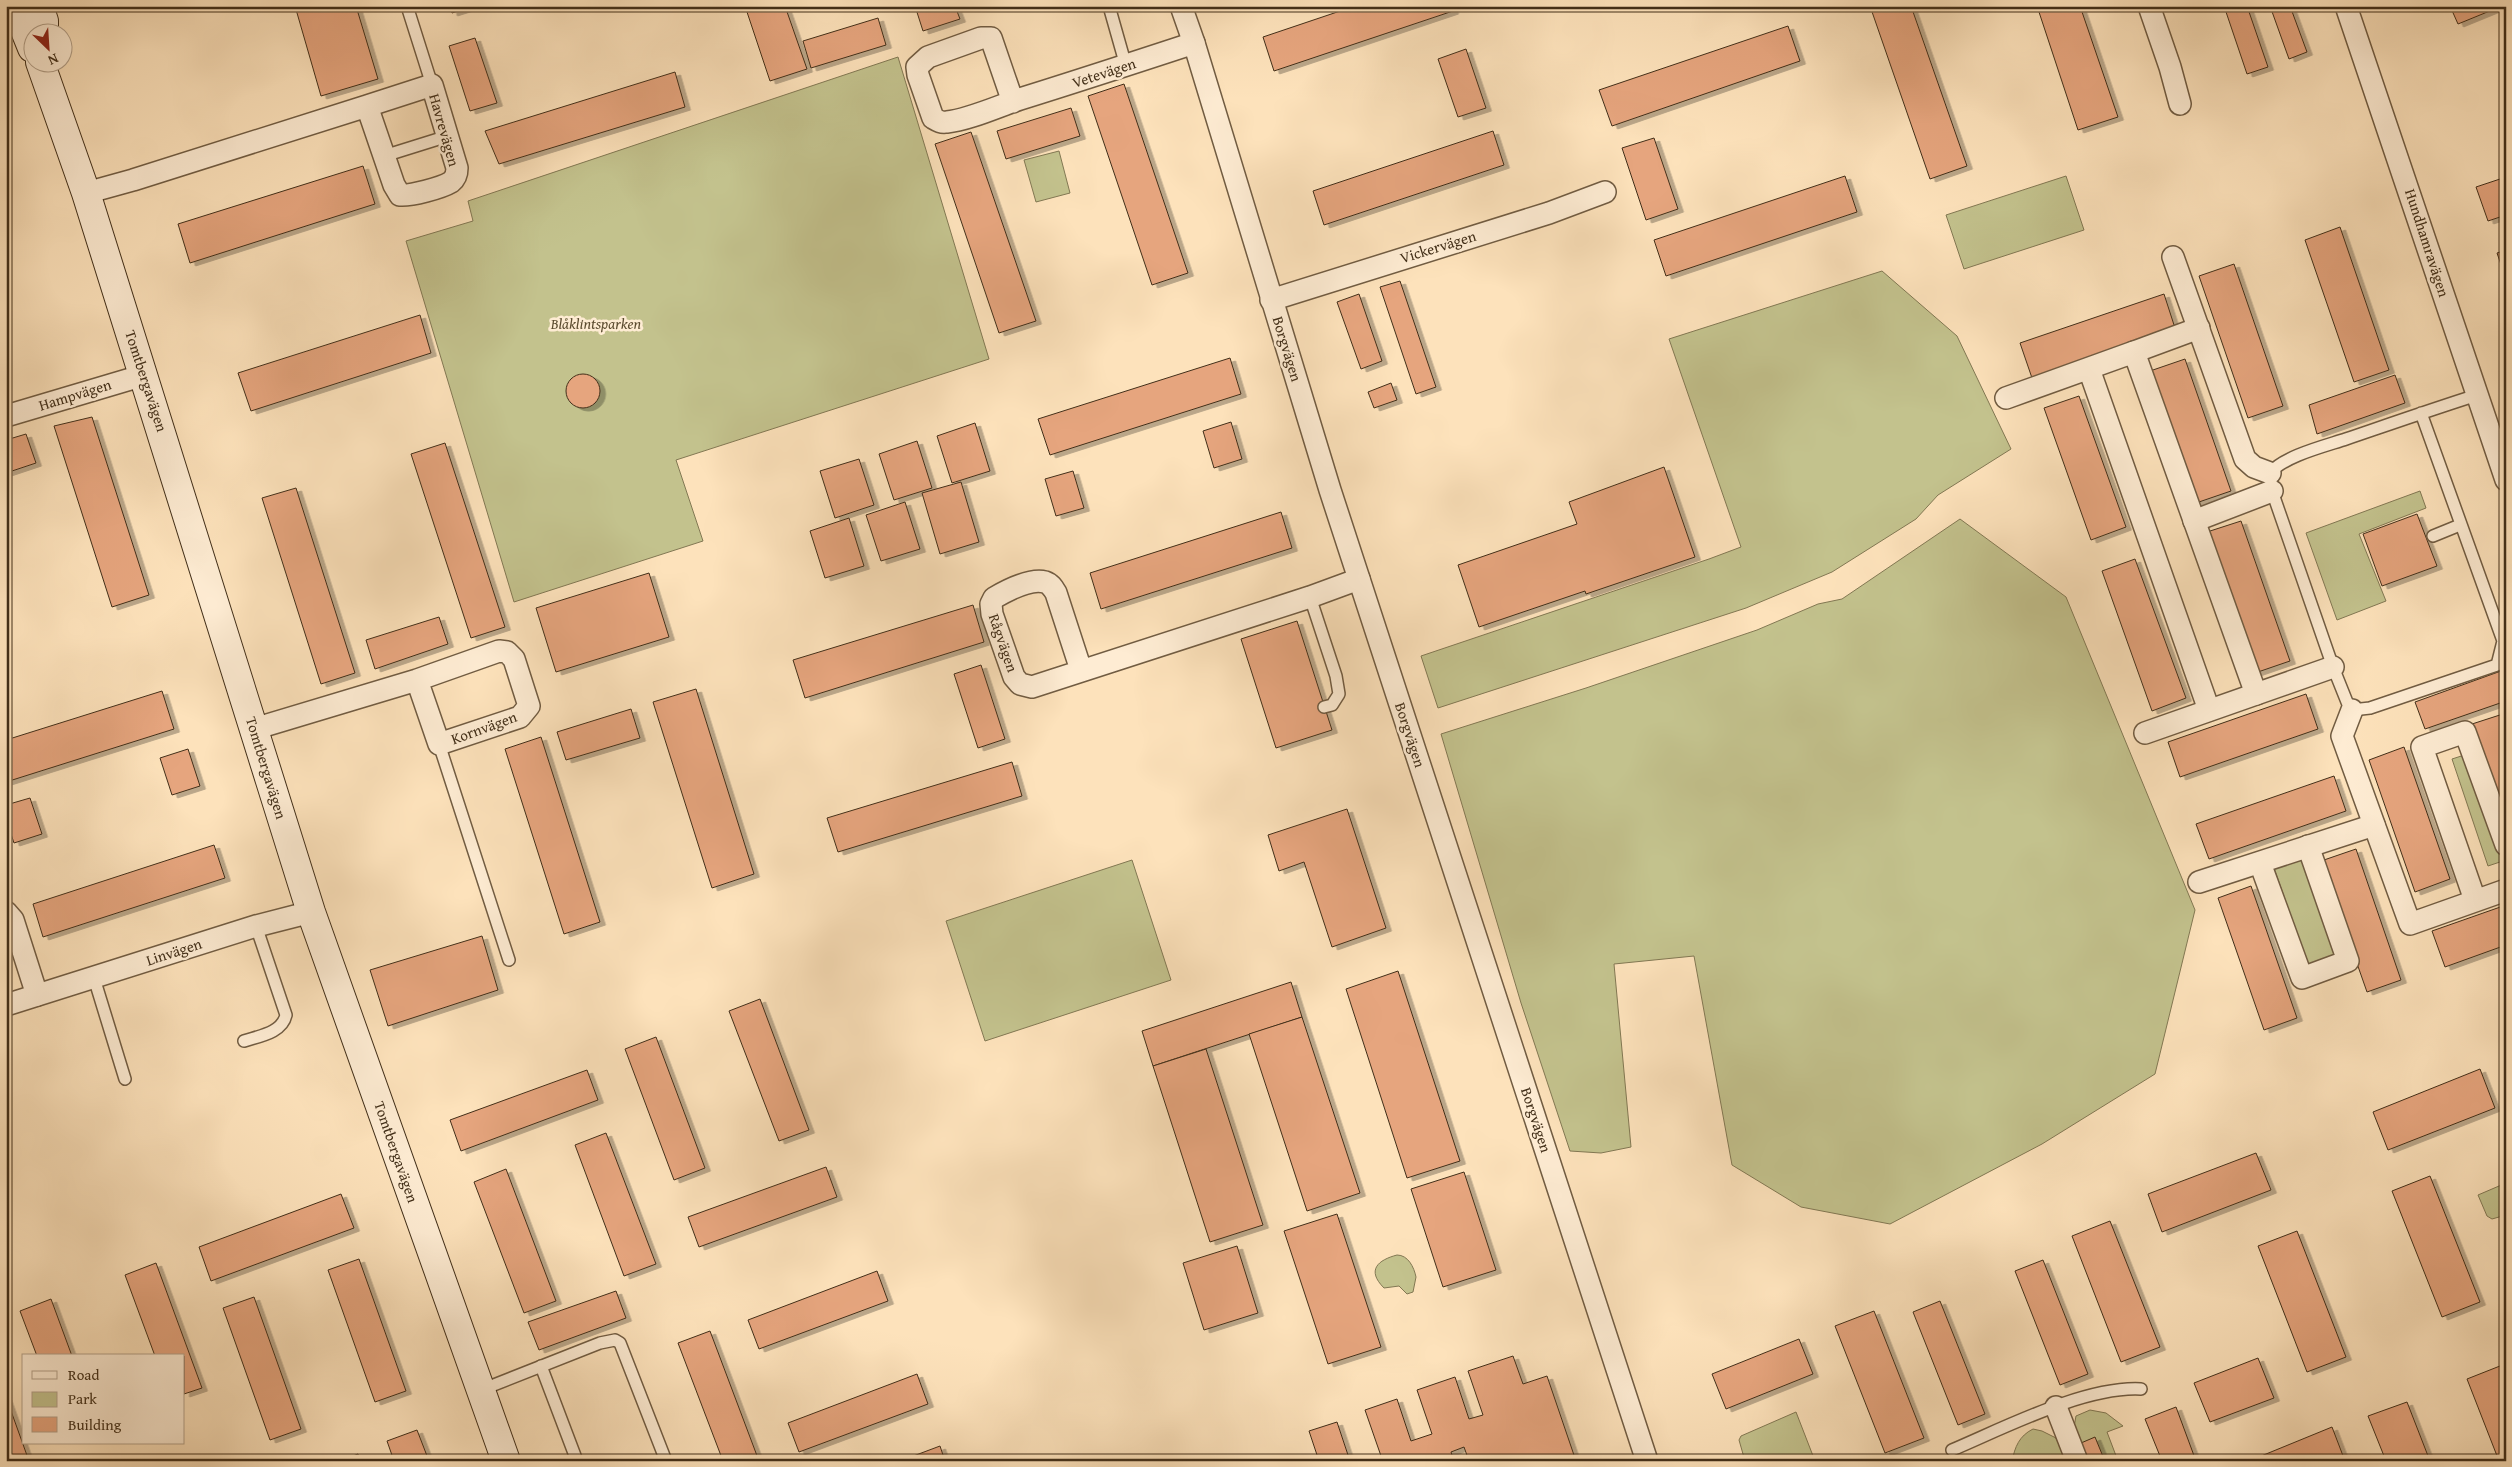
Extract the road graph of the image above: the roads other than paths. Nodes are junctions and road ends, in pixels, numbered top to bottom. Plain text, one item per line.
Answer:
1 (15, 6) edge
2 (39, 6) edge
3 (407, 6) edge
4 (1109, 6) edge
5 (1181, 6) edge
6 (2149, 6) edge
7 (2346, 6) edge
8 (22, 22) edge
9 (44, 22) edge
10 (1194, 43) junction
11 (1126, 66) junction
12 (44, 72) edge
13 (432, 85) junction
14 (1013, 102) junction
15 (2180, 104) dead end
16 (367, 106) junction
17 (448, 136) junction
18 (384, 156) junction
19 (1605, 192) dead end
20 (86, 193) junction
21 (2173, 257) dead end
22 (1271, 300) junction
23 (2199, 328) junction
24 (2134, 352) junction
25 (2089, 369) junction
26 (144, 375) junction
27 (2477, 395) junction
28 (2006, 398) dead end
29 (2421, 413) junction
30 (6, 416) edge
31 (2506, 480) edge
32 (2271, 482) junction
33 (2194, 521) junction
34 (2460, 525) junction
35 (2433, 536) dead end
36 (1359, 579) junction
37 (1310, 597) junction
38 (2333, 667) junction
39 (1081, 670) junction
40 (417, 680) junction
41 (2256, 694) junction
42 (1324, 708) dead end
43 (2209, 710) junction
44 (2352, 710) junction
45 (254, 729) junction
46 (2145, 733) dead end
47 (439, 744) junction
48 (2374, 825) junction
49 (2506, 845) edge
50 (2308, 846) junction
51 (2260, 863) junction
52 (2199, 882) dead end
53 (2506, 890) edge
54 (2474, 900) junction
55 (6, 912) edge
56 (312, 912) junction
57 (256, 926) junction
58 (509, 960) dead end
59 (94, 978) junction
60 (37, 995) junction
61 (6, 1005) edge
62 (244, 1041) dead end
63 (125, 1079) dead end
64 (541, 1366) junction
65 (2140, 1389) dead end
66 (481, 1390) junction
67 (2056, 1407) junction
68 (1952, 1450) dead end
69 (506, 1461) edge
70 (577, 1461) edge
71 (666, 1461) edge
72 (1647, 1461) edge
73 (2077, 1461) edge

1 - 8 street, Tomtbergavägen
2 - 9 street
3 - 13 lane
4 - 11 lane
5 - 10 street, Borgvägen
6 - 15 street
7 - 27 street, Hundhamravägen
10 - 11 street, Vetevägen
10 - 22 street, Borgvägen
11 - 14 street, Vetevägen
12 - 20 street, Tomtbergavägen
13 - 16 street, Havrevägen
13 - 17 street, Havrevägen
14 - 14 street, Vetevägen
16 - 18 street, Havrevägen
16 - 20 street, Havrevägen
17 - 18 lane
17 - 18 street, Havrevägen
19 - 22 street, Vickervägen
20 - 26 street, Tomtbergavägen
21 - 23 street
22 - 36 street, Borgvägen
23 - 24 street
23 - 32 street
24 - 25 street
24 - 33 street
25 - 28 street
25 - 43 street
26 - 30 street, Hampvägen
26 - 45 street, Tomtbergavägen
27 - 29 lane
27 - 31 street, Hundhamravägen
29 - 32 lane
29 - 34 lane
32 - 33 street
32 - 38 lane
33 - 41 street
34 - 35 lane
34 - 44 lane
36 - 37 street, Rågvägen
36 - 72 street, Borgvägen
37 - 39 street, Rågvägen
37 - 42 lane
38 - 41 street
38 - 44 lane
39 - 39 street, Rågvägen
40 - 45 street, Kornvägen
40 - 47 street, Kornvägen
40 - 47 street, Kornvägen
41 - 43 street
43 - 46 street
44 - 48 street
45 - 56 street, Tomtbergavägen
47 - 58 lane
48 - 50 street
48 - 54 street
49 - 54 street
50 - 51 street
50 - 51 street
51 - 52 street
53 - 54 street
55 - 60 street
56 - 57 street, Linvägen
56 - 66 street, Tomtbergavägen
57 - 59 street, Linvägen
57 - 62 lane
59 - 60 street, Linvägen
59 - 63 lane
60 - 61 street, Linvägen
64 - 66 lane
64 - 70 lane
64 - 71 lane
65 - 67 lane
66 - 69 street, Tomtbergavägen
67 - 68 lane
67 - 73 street

